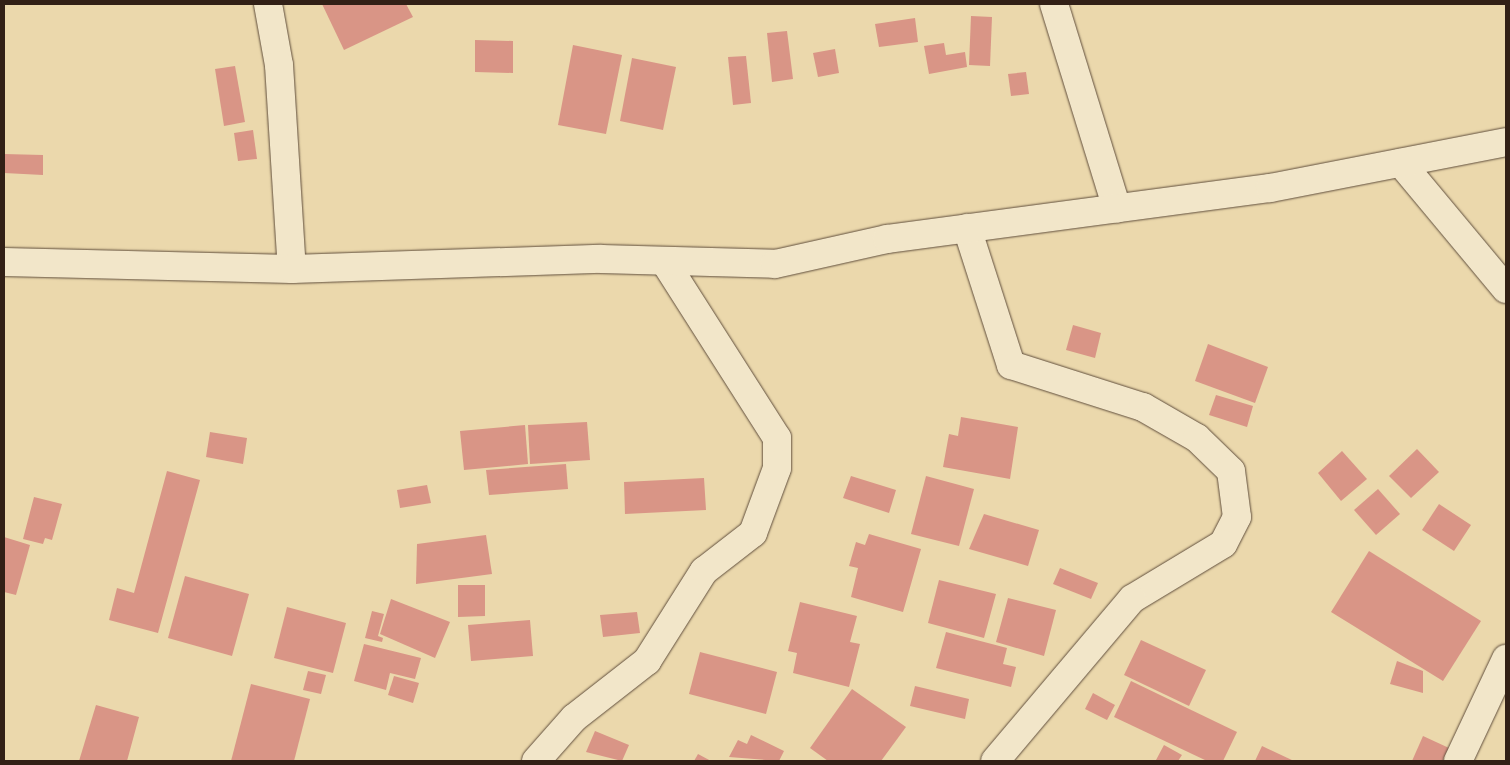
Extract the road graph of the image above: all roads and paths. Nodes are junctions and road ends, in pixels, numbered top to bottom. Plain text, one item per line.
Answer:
1 (268, 4) edge
2 (1054, 4) edge
3 (1506, 142) edge
4 (1402, 163) junction
5 (1117, 209) junction
6 (967, 228) junction
7 (4, 262) edge
8 (665, 262) junction
9 (292, 269) junction
10 (1506, 289) edge
11 (1506, 659) edge
12 (536, 761) edge
13 (995, 761) edge
14 (1458, 761) edge

1 - 9 street
2 - 5 street
3 - 4 street
4 - 5 street
4 - 10 street
5 - 6 street
6 - 8 street
6 - 13 street
7 - 9 street
8 - 9 street
8 - 12 street
11 - 14 street

